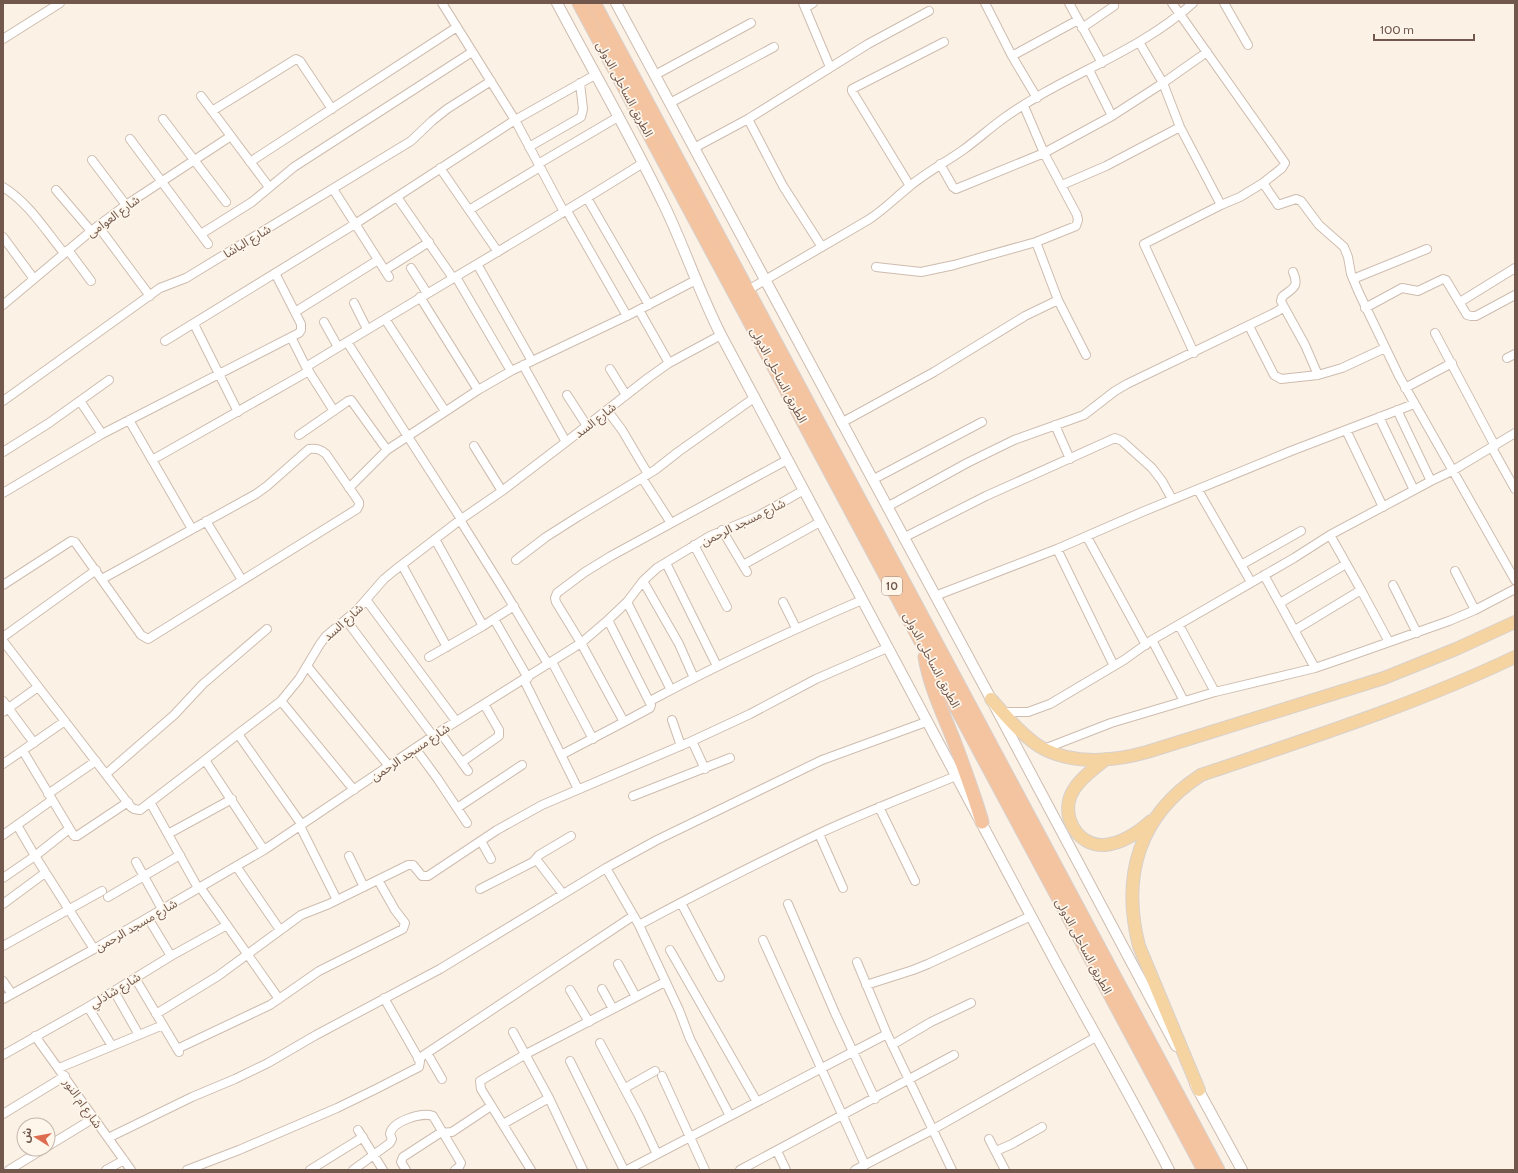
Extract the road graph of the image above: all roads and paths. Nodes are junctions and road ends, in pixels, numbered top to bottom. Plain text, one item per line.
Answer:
1 (60, 3) edge
2 (442, 3) edge
3 (557, 3) edge
4 (579, 3) edge
5 (594, 3) edge
6 (616, 3) edge
7 (813, 3) edge
8 (985, 3) edge
9 (1069, 3) edge
10 (1172, 3) edge
11 (1193, 3) edge
12 (1224, 3) edge
13 (804, 5) edge
14 (1114, 6) dead end
15 (929, 11) dead end
16 (1180, 14) junction
17 (1078, 20) junction
18 (751, 22) dead end
19 (457, 27) junction
20 (1082, 28) junction
21 (3, 39) edge
22 (944, 42) dead end
23 (1139, 42) junction
24 (1248, 45) dead end
25 (774, 47) dead end
26 (472, 52) junction
27 (1207, 52) junction
28 (1012, 56) junction
29 (1102, 63) junction
30 (830, 67) junction
31 (1089, 70) junction
32 (595, 75) junction
33 (654, 75) junction
34 (491, 81) junction
35 (580, 83) junction
36 (1163, 83) junction
37 (201, 96) dead end
38 (1037, 98) junction
39 (670, 103) junction
40 (1024, 106) junction
41 (332, 109) junction
42 (212, 111) junction
43 (1112, 116) junction
44 (618, 117) junction
45 (163, 119) dead end
46 (748, 119) junction
47 (515, 120) junction
48 (1180, 127) junction
49 (231, 136) junction
50 (130, 139) dead end
51 (529, 147) junction
52 (694, 148) junction
53 (1044, 153) junction
54 (92, 160) dead end
55 (194, 160) junction
56 (250, 162) junction
57 (643, 163) junction
58 (940, 164) junction
59 (539, 165) junction
60 (440, 168) junction
61 (162, 182) junction
62 (1263, 183) junction
63 (910, 186) junction
64 (1062, 186) junction
65 (3, 187) edge
66 (269, 187) junction
67 (56, 190) dead end
68 (333, 190) junction
69 (397, 197) junction
70 (587, 198) junction
71 (226, 202) dead end
72 (126, 205) junction
73 (1221, 205) junction
74 (469, 210) junction
75 (565, 212) junction
76 (355, 224) junction
77 (94, 229) junction
78 (201, 234) junction
79 (3, 237) edge
80 (429, 242) junction
81 (1036, 242) junction
82 (208, 244) dead end
83 (822, 247) junction
84 (1427, 249) dead end
85 (66, 252) junction
86 (498, 252) junction
87 (378, 260) junction
88 (477, 264) junction
89 (876, 267) dead end
90 (411, 268) dead end
91 (1515, 268) edge
92 (1293, 272) dead end
93 (275, 273) junction
94 (455, 278) junction
95 (34, 279) junction
96 (1353, 279) junction
97 (696, 280) junction
98 (766, 280) junction
99 (91, 282) dead end
100 (748, 290) junction
101 (424, 295) junction
102 (1515, 295) edge
103 (150, 296) junction
104 (1058, 300) junction
105 (1460, 302) junction
106 (354, 303) dead end
107 (649, 304) junction
108 (3, 305) edge
109 (1284, 307) junction
110 (1365, 308) junction
111 (639, 310) junction
112 (295, 312) junction
113 (627, 316) junction
114 (385, 318) junction
115 (324, 322) dead end
116 (194, 324) junction
117 (1249, 326) junction
118 (367, 329) junction
119 (1435, 333) dead end
120 (721, 335) junction
121 (291, 337) junction
122 (165, 341) dead end
123 (347, 342) junction
124 (338, 347) junction
125 (1385, 348) junction
126 (1194, 353) junction
127 (1515, 354) edge
128 (1086, 355) dead end
129 (1507, 358) dead end
130 (532, 361) junction
131 (669, 363) junction
132 (1452, 363) junction
133 (523, 365) junction
134 (307, 369) junction
135 (610, 369) dead end
136 (511, 371) junction
137 (219, 374) junction
138 (1318, 375) junction
139 (109, 380) dead end
140 (1405, 388) junction
141 (478, 390) junction
142 (567, 395) dead end
143 (626, 395) junction
144 (754, 398) junction
145 (3, 401) edge
146 (80, 401) junction
147 (1414, 404) junction
148 (607, 410) junction
149 (1397, 410) junction
150 (334, 411) junction
151 (445, 411) junction
152 (238, 412) junction
153 (1379, 417) junction
154 (129, 420) junction
155 (982, 422) dead end
156 (842, 423) junction
157 (587, 426) junction
158 (1056, 426) junction
159 (1346, 430) junction
160 (1515, 433) edge
161 (102, 434) junction
162 (299, 436) dead end
163 (408, 436) junction
164 (566, 442) junction
165 (474, 446) dead end
166 (1493, 447) junction
167 (387, 450) junction
168 (3, 452) edge
169 (1070, 459) junction
170 (152, 460) junction
171 (787, 460) junction
172 (1452, 471) junction
173 (645, 476) junction
174 (872, 480) junction
175 (1431, 481) junction
176 (349, 488) junction
177 (1515, 489) edge
178 (804, 490) junction
179 (1198, 490) junction
180 (1414, 490) junction
181 (502, 491) junction
182 (3, 492) edge
183 (1172, 500) junction
184 (887, 507) junction
185 (1383, 507) junction
186 (460, 520) junction
187 (206, 521) junction
188 (820, 522) junction
189 (671, 523) junction
190 (192, 529) junction
191 (722, 530) junction
192 (1301, 531) dead end
193 (1330, 535) junction
194 (1087, 537) junction
195 (903, 538) junction
196 (435, 539) junction
197 (694, 545) junction
198 (1057, 549) junction
199 (516, 560) dead end
200 (666, 563) junction
201 (1241, 564) junction
202 (1346, 564) junction
203 (402, 565) junction
204 (96, 570) junction
205 (1455, 571) dead end
206 (1264, 575) junction
207 (102, 579) junction
208 (242, 580) junction
209 (1515, 580) edge
210 (643, 581) junction
211 (1251, 582) junction
212 (3, 585) edge
213 (1393, 585) dead end
214 (1515, 589) edge
215 (1361, 590) junction
216 (935, 596) junction
217 (862, 600) junction
218 (367, 601) junction
219 (627, 602) junction
220 (783, 602) dead end
221 (1280, 603) junction
222 (514, 606) junction
223 (727, 607) dead end
224 (1475, 610) junction
225 (494, 619) junction
226 (346, 620) junction
227 (608, 620) junction
228 (1515, 622) edge
229 (1179, 625) junction
230 (483, 626) junction
231 (796, 628) junction
232 (267, 629) dead end
233 (1295, 630) junction
234 (1417, 632) junction
235 (3, 637) edge
236 (3, 640) edge
237 (1149, 642) junction
238 (1389, 642) junction
239 (581, 643) junction
240 (923, 644) junction
241 (447, 647) junction
242 (887, 648) junction
243 (429, 657) dead end
244 (1515, 657) edge
245 (550, 663) junction
246 (307, 666) junction
247 (717, 666) junction
248 (1114, 666) junction
249 (1315, 668) junction
250 (694, 678) junction
251 (526, 679) junction
252 (38, 687) junction
253 (671, 690) junction
254 (1215, 692) junction
255 (991, 698) junction
256 (3, 701) edge
257 (281, 701) junction
258 (650, 701) junction
259 (1184, 701) junction
260 (484, 704) junction
261 (6, 710) edge
262 (1002, 712) junction
263 (672, 720) dead end
264 (65, 721) junction
265 (456, 721) junction
266 (624, 722) junction
267 (926, 722) junction
268 (238, 734) junction
269 (437, 734) junction
270 (593, 739) junction
271 (692, 741) junction
272 (34, 743) junction
273 (681, 746) junction
274 (415, 748) junction
275 (1044, 749) junction
276 (23, 751) junction
277 (561, 754) junction
278 (730, 758) dead end
279 (1106, 759) junction
280 (206, 760) junction
281 (96, 761) junction
282 (462, 762) junction
283 (3, 764) edge
284 (522, 765) dead end
285 (389, 766) junction
286 (705, 769) junction
287 (468, 771) dead end
288 (106, 774) junction
289 (956, 776) junction
290 (578, 789) junction
291 (354, 790) junction
292 (633, 796) dead end
293 (50, 797) junction
294 (232, 799) junction
295 (128, 802) junction
296 (150, 802) junction
297 (879, 807) junction
298 (457, 808) junction
299 (1158, 814) junction
300 (982, 822) junction
301 (467, 823) dead end
302 (17, 825) junction
303 (301, 825) junction
304 (69, 828) junction
305 (168, 834) junction
306 (819, 834) junction
307 (3, 835) edge
308 (571, 836) dead end
309 (481, 840) junction
310 (264, 850) junction
311 (180, 855) junction
312 (35, 856) junction
313 (349, 856) dead end
314 (491, 859) dead end
315 (536, 859) junction
316 (136, 862) dead end
317 (236, 866) junction
318 (606, 868) junction
319 (45, 872) junction
320 (144, 876) junction
321 (3, 878) edge
322 (378, 880) junction
323 (915, 881) dead end
324 (364, 887) junction
325 (199, 888) junction
326 (842, 888) dead end
327 (480, 889) dead end
328 (563, 894) junction
329 (337, 900) junction
330 (680, 903) junction
331 (3, 904) edge
332 (788, 904) dead end
333 (68, 909) junction
334 (162, 909) junction
335 (633, 916) junction
336 (1031, 916) junction
337 (148, 918) junction
338 (227, 925) junction
339 (639, 925) junction
340 (280, 930) junction
341 (763, 940) dead end
342 (3, 946) edge
343 (94, 950) junction
344 (670, 950) dead end
345 (248, 955) junction
346 (171, 956) junction
347 (857, 962) dead end
348 (618, 964) dead end
349 (720, 977) dead end
350 (135, 978) junction
351 (3, 981) edge
352 (666, 982) junction
353 (866, 985) junction
354 (602, 989) dead end
355 (570, 990) dead end
356 (114, 991) junction
357 (12, 994) junction
358 (636, 997) junction
359 (384, 998) junction
360 (3, 999) edge
361 (279, 999) junction
362 (971, 1003) dead end
363 (88, 1007) junction
364 (614, 1009) junction
365 (156, 1014) junction
366 (589, 1022) junction
367 (163, 1025) junction
368 (513, 1032) dead end
369 (887, 1034) junction
370 (139, 1035) junction
371 (35, 1036) junction
372 (1096, 1036) junction
373 (600, 1043) dead end
374 (892, 1045) junction
375 (112, 1046) junction
376 (854, 1051) junction
377 (427, 1053) junction
378 (526, 1054) junction
379 (3, 1055) edge
380 (954, 1055) dead end
381 (418, 1059) junction
382 (570, 1061) dead end
383 (59, 1068) junction
384 (821, 1068) junction
385 (65, 1076) junction
386 (442, 1079) dead end
387 (908, 1080) junction
388 (624, 1088) junction
389 (1199, 1090) junction
390 (549, 1098) junction
391 (875, 1099) junction
392 (757, 1102) junction
393 (491, 1106) junction
394 (3, 1114) edge
395 (730, 1116) junction
396 (843, 1116) junction
397 (94, 1118) junction
398 (503, 1124) junction
399 (1042, 1127) dead end
400 (932, 1130) junction
401 (442, 1133) junction
402 (690, 1137) junction
403 (108, 1138) junction
404 (990, 1139) dead end
405 (56, 1141) edge
406 (777, 1151) junction
407 (996, 1151) junction
408 (657, 1154) junction
409 (374, 1155) junction
410 (30, 1157) edge
411 (124, 1160) junction
412 (865, 1165) junction
413 (9, 1170) edge
414 (106, 1170) edge
415 (131, 1170) edge
416 (186, 1170) edge
417 (310, 1170) edge
418 (352, 1170) edge
419 (383, 1170) edge
420 (406, 1170) edge
421 (455, 1170) edge
422 (532, 1170) edge
423 (583, 1170) edge
424 (624, 1170) edge
425 (627, 1170) edge
426 (705, 1170) edge
427 (740, 1170) edge
428 (786, 1170) edge
429 (855, 1170) edge
430 (952, 1170) edge
431 (1004, 1170) edge
432 (1169, 1170) edge
433 (1204, 1170) edge
434 (1218, 1170) edge
435 (1242, 1170) edge

1 - 21 street
2 - 19 street
3 - 32 street
4 - 240 highway, الطريق الساحلى الدولى / 10
5 - 100 highway, الطريق الساحلى الدولى / 10
6 - 33 street
7 - 13 street
8 - 28 street
9 - 17 street
10 - 16 street
11 - 16 street
12 - 24 street
13 - 30 street
14 - 20 street
15 - 30 street
16 - 23 street
16 - 27 street
17 - 20 street
17 - 28 street
18 - 33 street
19 - 26 street
19 - 41 street
20 - 29 street
22 - 63 street
23 - 29 street
23 - 36 street
25 - 39 street
26 - 34 street
26 - 66 street
27 - 36 street
27 - 62 street
28 - 38 street
29 - 31 street
30 - 46 street
31 - 38 street
31 - 43 street
32 - 35 street
32 - 44 street
33 - 39 street
34 - 47 street
34 - 68 street, شارع الباشا
35 - 47 street
35 - 51 street
36 - 43 street
36 - 48 street
37 - 42 street
38 - 40 street
39 - 52 street
40 - 53 street
40 - 58 street
41 - 42 street
41 - 56 street
42 - 49 street
43 - 53 street
44 - 57 street
44 - 59 street
45 - 55 street
46 - 52 street
46 - 83 street
47 - 51 street
47 - 60 street
48 - 64 street
48 - 73 street
49 - 55 street, شارع العوامى
49 - 56 street
50 - 61 street
51 - 59 street
52 - 98 street
53 - 58 street
53 - 64 street
54 - 72 street
55 - 61 street, شارع العوامى
55 - 71 street
56 - 66 street
57 - 70 street
57 - 97 street
58 - 63 street
59 - 74 street
59 - 75 street
60 - 69 street
60 - 74 street
61 - 72 street, شارع العوامى
61 - 78 street
62 - 73 street
62 - 96 street
63 - 83 street
64 - 81 street
65 - 85 street
66 - 78 street
67 - 77 street
68 - 76 street
68 - 103 street, شارع الباشا
69 - 76 street
69 - 80 street
70 - 75 street
70 - 107 street
72 - 77 street, شارع العوامى
73 - 126 street
74 - 86 street
75 - 86 street
75 - 113 street
76 - 87 street
76 - 93 street
77 - 85 street, شارع العوامى
77 - 103 street
78 - 82 street
79 - 95 street
80 - 87 street
80 - 94 street
81 - 89 street
81 - 104 street
83 - 98 street
84 - 96 street
85 - 95 street, شارع العوامى
85 - 99 street
86 - 88 street
87 - 112 street
88 - 94 street
88 - 130 street
90 - 101 street
91 - 105 street
92 - 109 street
93 - 112 street
93 - 116 street
94 - 101 street
94 - 136 street
95 - 108 street, شارع العوامى
96 - 110 street
97 - 107 street
97 - 120 street
98 - 100 street
98 - 156 street
100 - 434 highway, الطريق الساحلى الدولى / 10
101 - 114 street
101 - 141 street
102 - 105 street
103 - 145 street, شارع الباشا
104 - 128 street
104 - 156 street
105 - 110 street
106 - 118 street
107 - 111 street
109 - 117 street
109 - 138 street
110 - 125 street
111 - 113 street
111 - 131 street
112 - 121 street
113 - 130 street
114 - 118 street
114 - 151 street
115 - 124 street
116 - 122 street
116 - 137 street
117 - 126 street
117 - 138 street
118 - 123 street
119 - 132 street
120 - 131 street, شارع السد
120 - 144 street
121 - 134 street
121 - 137 street
123 - 124 street
123 - 163 street
124 - 134 street
125 - 138 street
125 - 140 street
126 - 158 street
127 - 129 street
130 - 133 street
131 - 143 street, شارع السد
132 - 140 street
132 - 166 street
133 - 136 street
133 - 164 street
134 - 150 street
134 - 152 street
135 - 143 street
136 - 141 street
137 - 152 street
137 - 154 street
139 - 146 street
140 - 147 street
141 - 151 street
142 - 157 street
143 - 148 street, شارع السد
144 - 171 street
144 - 173 street
146 - 161 street
146 - 168 street
147 - 149 street
147 - 172 street
148 - 157 street, شارع السد
148 - 173 street
149 - 153 street
149 - 175 street
150 - 162 street
150 - 167 street
151 - 163 street
152 - 170 street
153 - 159 street
153 - 180 street
154 - 161 street
154 - 170 street
155 - 174 street
156 - 174 street
157 - 164 street, شارع السد
158 - 169 street
158 - 184 street
159 - 179 street
159 - 185 street
160 - 166 street
161 - 182 street
163 - 167 street
163 - 186 street
164 - 181 street, شارع السد
165 - 181 street
166 - 172 street
166 - 177 street
167 - 176 street
169 - 183 street
169 - 195 street
170 - 190 street
171 - 178 street
171 - 189 street
172 - 175 street
172 - 209 street
173 - 189 street
173 - 199 street
174 - 184 street
175 - 180 street
176 - 187 street
176 - 208 street
178 - 188 street
178 - 191 street, شارع مسجد الرحمن
179 - 183 street
179 - 201 street
180 - 185 street
181 - 186 street, شارع السد
183 - 194 street
184 - 195 street
185 - 193 street
186 - 196 street, شارع السد
186 - 222 street
187 - 190 street
187 - 208 street
188 - 191 street
188 - 217 street
189 - 239 street
190 - 207 street
191 - 197 street, شارع مسجد الرحمن
192 - 201 street
193 - 202 street
193 - 206 street
194 - 198 street
194 - 237 street
195 - 216 street
196 - 203 street, شارع السد
196 - 230 street
197 - 200 street, شارع مسجد الرحمن
197 - 223 street
198 - 216 street
198 - 248 street
200 - 210 street, شارع مسجد الرحمن
200 - 247 street
201 - 211 street
202 - 215 street
202 - 221 street
203 - 218 street, شارع السد
203 - 241 street
204 - 207 street
204 - 212 street
204 - 235 street
205 - 224 street
206 - 211 street
206 - 221 street
207 - 208 street
210 - 219 street, شارع مسجد الرحمن
210 - 250 street
211 - 229 street
213 - 234 street
214 - 224 street
215 - 233 street
215 - 238 street
216 - 255 street
217 - 231 street
217 - 242 street
218 - 226 street, شارع السد
218 - 265 street
219 - 227 street, شارع مسجد الرحمن
219 - 253 street
220 - 231 street
221 - 233 street
222 - 225 street
222 - 245 street
224 - 234 street
225 - 230 street
225 - 251 street
226 - 246 street, شارع السد
226 - 269 street
227 - 239 street, شارع مسجد الرحمن
227 - 258 street
228 - 279 main road
229 - 237 street
229 - 254 street
230 - 241 street
231 - 247 street
232 - 288 street
233 - 249 street
234 - 238 street
236 - 252 street
237 - 248 street
237 - 259 street
238 - 249 street
239 - 245 street, شارع مسجد الرحمن
239 - 266 street
240 - 300 highway
240 - 433 highway, الطريق الساحلى الدولى / 10
241 - 243 street
242 - 267 street
242 - 271 street
244 - 299 main road
245 - 251 street, شارع مسجد الرحمن
245 - 270 street
246 - 257 street, شارع السد
246 - 285 street
247 - 250 street
248 - 262 street
249 - 254 street
250 - 253 street
251 - 260 street, شارع مسجد الرحمن
251 - 277 street
252 - 261 street
252 - 264 street
253 - 258 street
254 - 259 street
255 - 262 main road
255 - 389 street
256 - 261 street
257 - 268 street, شارع السد
257 - 291 street
258 - 266 street
259 - 275 street
260 - 265 street, شارع مسجد الرحمن
260 - 282 street
261 - 272 street
262 - 275 main road
263 - 273 street
264 - 272 street
264 - 281 street
265 - 269 street, شارع مسجد الرحمن
266 - 270 street
267 - 289 street
267 - 318 street
268 - 280 street, شارع السد
268 - 303 street
269 - 274 street, شارع مسجد الرحمن
269 - 282 street
270 - 277 street
271 - 273 street
271 - 286 street
272 - 276 street
273 - 290 street
274 - 285 street, شارع مسجد الرحمن
274 - 298 street
275 - 279 main road
276 - 283 street
276 - 293 street
277 - 290 street
278 - 286 street
279 - 299 main road
280 - 294 street
280 - 296 street, شارع السد
281 - 288 street
281 - 293 street
282 - 287 street
284 - 298 street
285 - 291 street, شارع مسجد الرحمن
286 - 292 street
288 - 295 street
289 - 297 street
289 - 300 street
290 - 309 street
291 - 303 street, شارع مسجد الرحمن
293 - 302 street
293 - 304 street
294 - 305 street
294 - 310 street
295 - 296 street, شارع السد
295 - 304 street
296 - 305 street
297 - 306 street
297 - 323 street
298 - 301 street
299 - 389 main road
300 - 336 street
302 - 307 street
302 - 312 street
303 - 310 street, شارع مسجد الرحمن
303 - 329 street
304 - 312 street
305 - 311 street
306 - 326 street
306 - 330 street
308 - 315 street
309 - 314 street
309 - 322 street
310 - 317 street, شارع مسجد الرحمن
311 - 320 street
311 - 325 street
312 - 319 street
312 - 321 street
313 - 324 street
315 - 327 street
315 - 328 street
316 - 320 street
317 - 325 street, شارع مسجد الرحمن
317 - 340 street
318 - 328 street
318 - 335 street
319 - 331 street
319 - 333 street
320 - 333 street
320 - 334 street
322 - 324 street
322 - 361 street
324 - 329 street
325 - 334 street, شارع مسجد الرحمن
325 - 338 street
328 - 359 street
329 - 340 street
330 - 339 street
330 - 349 street
332 - 376 street
333 - 342 street
333 - 343 street
334 - 337 street, شارع مسجد الرحمن
335 - 339 street
335 - 377 street
336 - 353 street
336 - 372 street
337 - 343 street, شارع مسجد الرحمن
337 - 346 street
338 - 345 street
338 - 346 street, شارع شاذلي
339 - 352 street
340 - 345 street
341 - 384 street
343 - 357 street, شارع مسجد الرحمن
344 - 392 street
345 - 361 street
345 - 365 street
346 - 350 street, شارع شاذلي
347 - 353 street
348 - 358 street
350 - 356 street, شارع شاذلي
350 - 365 street
351 - 357 street
352 - 358 street
352 - 395 street
353 - 369 street
354 - 364 street
355 - 366 street
356 - 363 street, شارع شاذلي
356 - 370 street
357 - 360 street, شارع مسجد الرحمن
358 - 364 street
359 - 381 street
359 - 403 street
361 - 367 street
362 - 374 street
363 - 371 street, شارع شاذلي
363 - 375 street
364 - 366 street
365 - 367 street
366 - 378 street
367 - 370 street
368 - 378 street
369 - 374 street
369 - 376 street
370 - 375 street
371 - 379 street, شارع شاذلي
371 - 383 street, شارع ام النور
372 - 400 street
372 - 432 street
373 - 388 street
374 - 387 street
375 - 383 street
376 - 384 street
376 - 391 street
377 - 381 street
377 - 386 street
378 - 390 street
378 - 393 street
380 - 387 street
381 - 416 street
382 - 424 street
383 - 385 street, شارع ام النور
384 - 392 street
384 - 396 street
385 - 394 street
385 - 397 street, شارع ام النور
387 - 391 street
387 - 400 street
388 - 402 street
388 - 408 street
389 - 435 street
390 - 398 street
390 - 423 street
391 - 396 street
392 - 395 street
393 - 398 street
393 - 401 street
395 - 402 street
396 - 406 street
396 - 412 street
397 - 403 street, شارع ام النور
397 - 405 street
398 - 422 street
399 - 407 street
400 - 412 street
400 - 430 street
401 - 409 street
401 - 420 street
401 - 421 street
402 - 408 street
402 - 426 street
403 - 411 street, شارع ام النور
404 - 407 street
406 - 427 street
406 - 428 street
407 - 431 street
408 - 425 street
409 - 417 street
409 - 418 street
409 - 419 street
410 - 413 street
411 - 414 street
411 - 415 street, شارع ام النور
412 - 429 street

